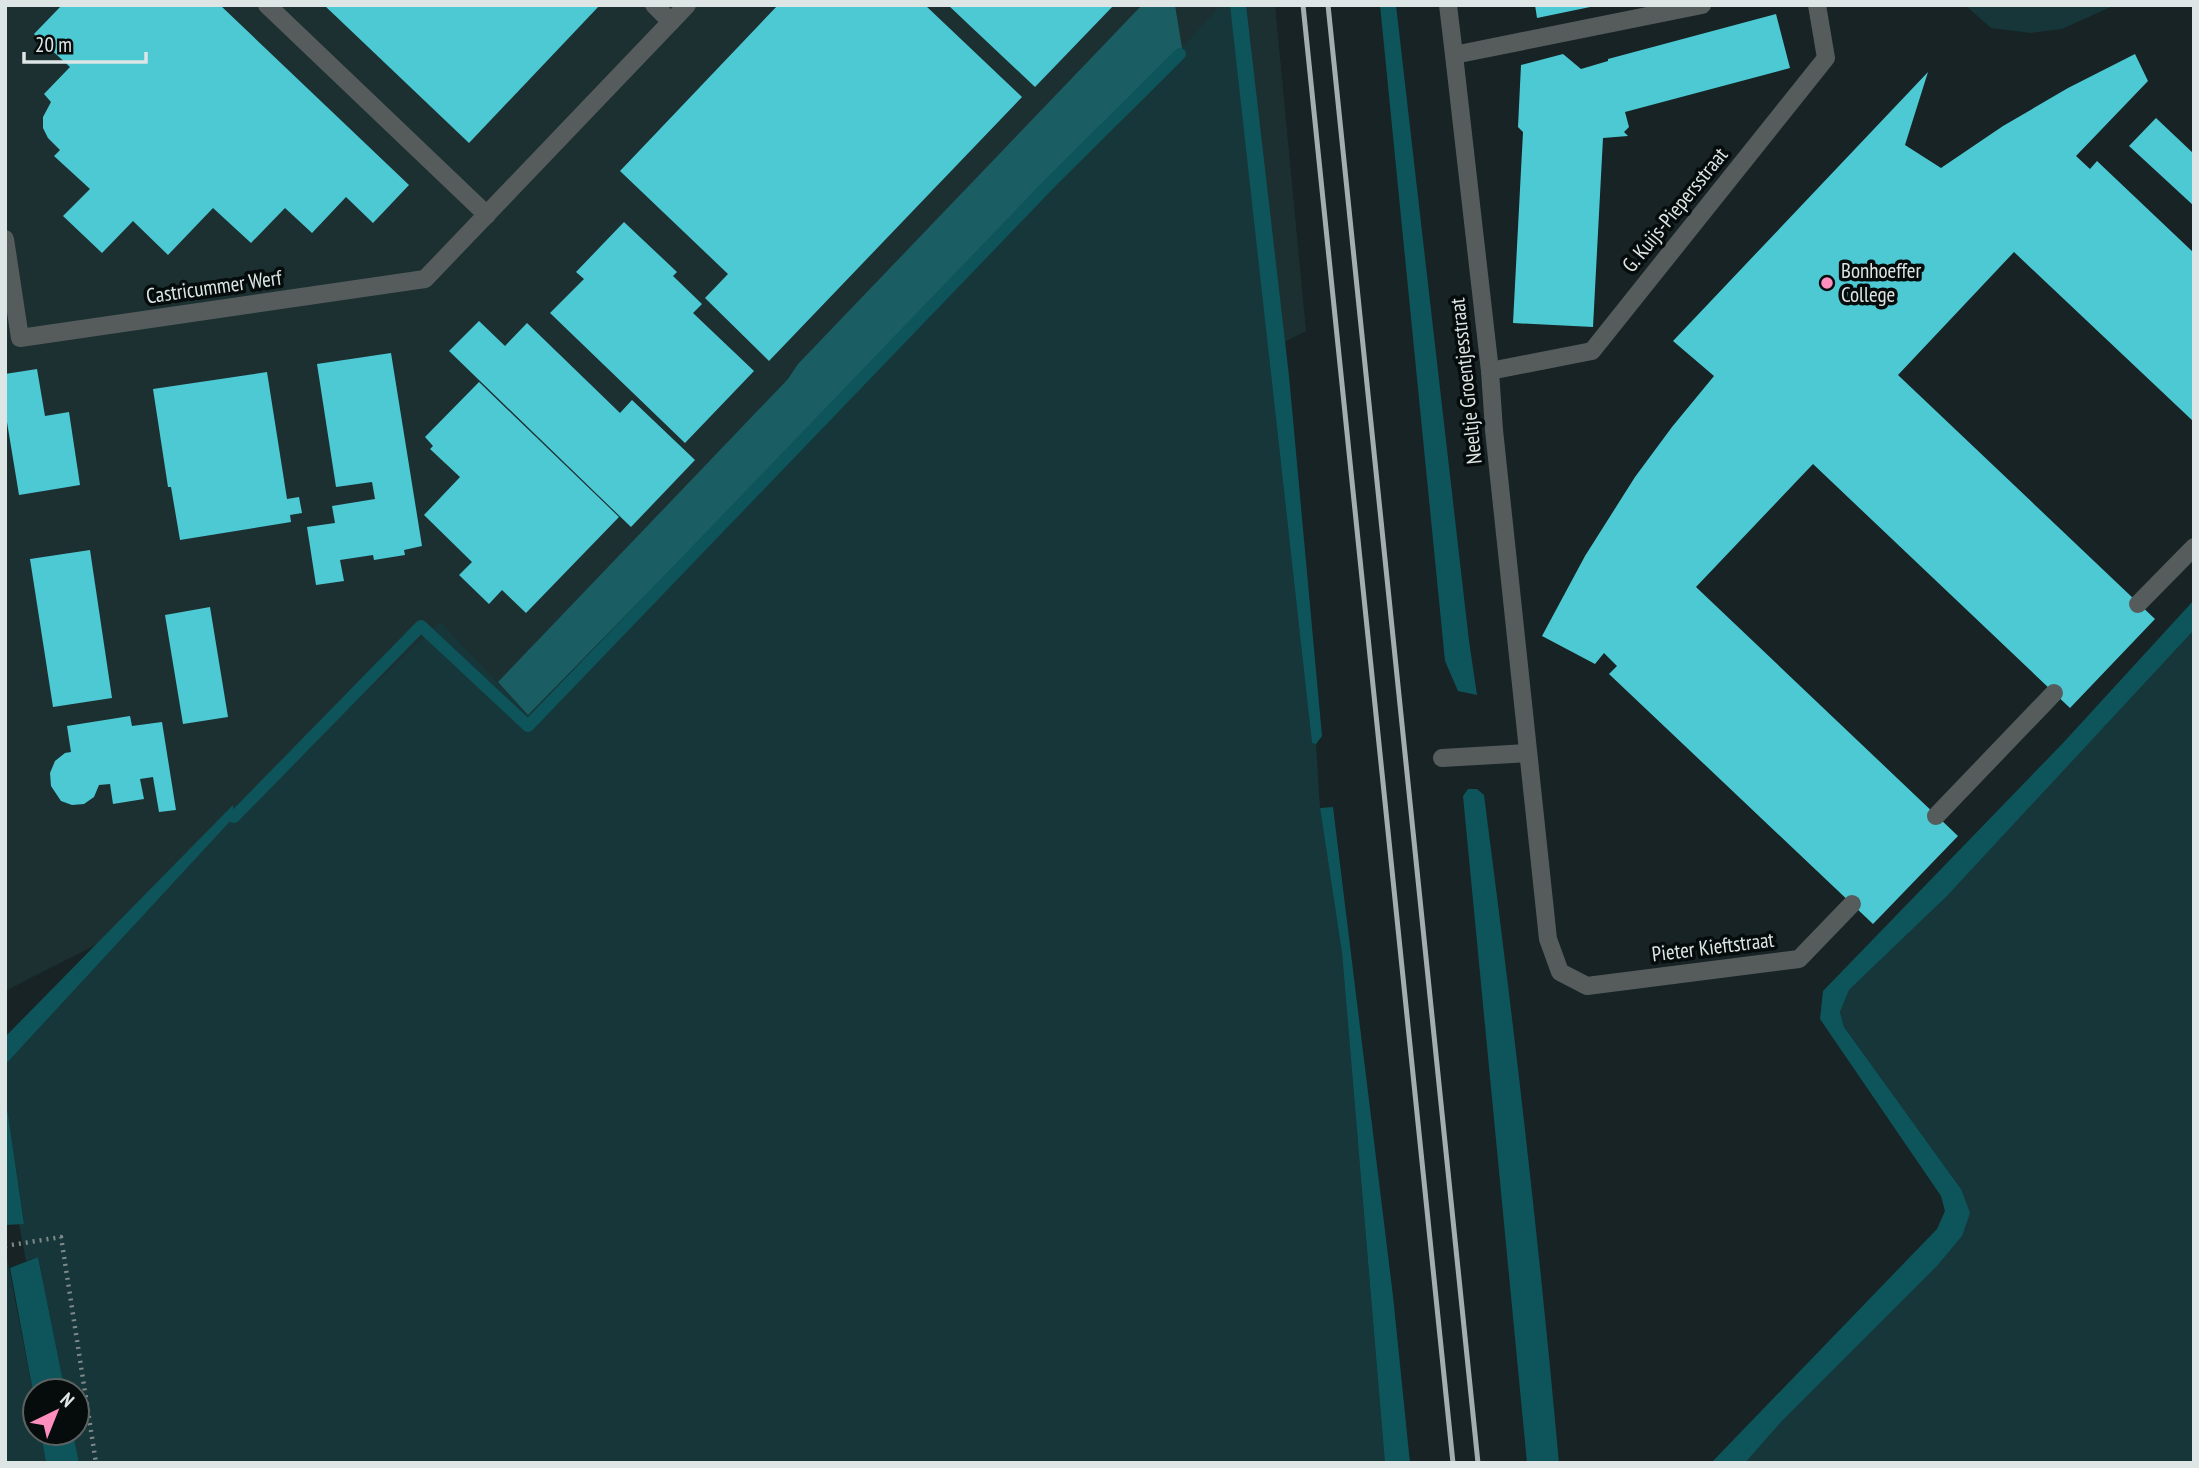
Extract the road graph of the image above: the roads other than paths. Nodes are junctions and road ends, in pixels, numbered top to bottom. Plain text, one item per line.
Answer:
1 (267, 5) edge
2 (654, 5) edge
3 (687, 5) edge
4 (1448, 5) edge
5 (1702, 5) edge
6 (1817, 5) edge
7 (671, 22) junction
8 (1454, 55) junction
9 (487, 215) junction
10 (5, 239) edge
11 (1489, 371) junction
12 (2194, 547) edge
13 (2138, 604) dead end
14 (2054, 693) dead end
15 (1528, 753) junction
16 (1442, 758) dead end
17 (1936, 816) dead end
18 (1852, 904) dead end
19 (1560, 972) joint

1 - 9 street
2 - 7 street
3 - 7 street, Castricummer Werf
4 - 8 street, Neeltje Groentjesstraat
5 - 8 street
6 - 11 street, G. Kuijs-Piepersstraat
7 - 9 street, Castricummer Werf
8 - 11 street, Neeltje Groentjesstraat
9 - 10 street, Castricummer Werf
11 - 15 street, Neeltje Groentjesstraat
12 - 13 street
14 - 17 street
15 - 16 street
15 - 19 street, Neeltje Groentjesstraat
18 - 19 street, Pieter Kieftstraat

